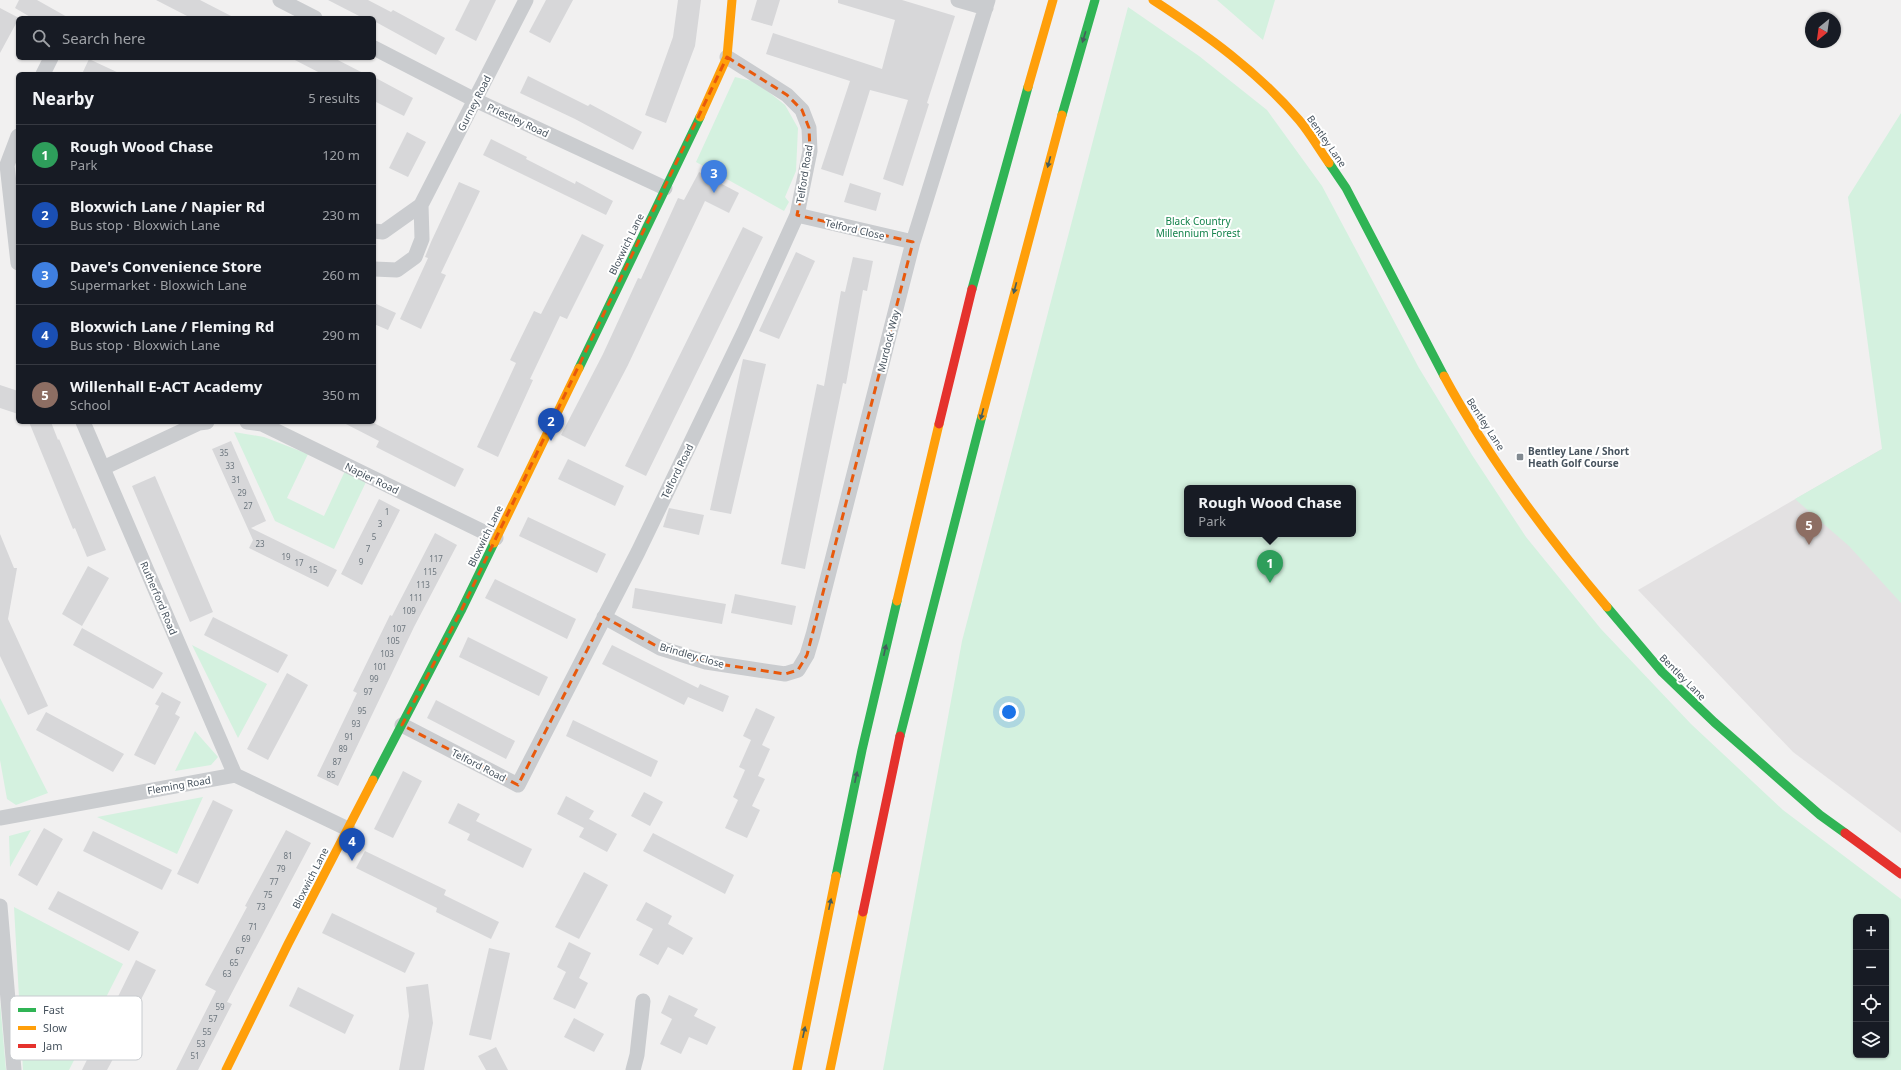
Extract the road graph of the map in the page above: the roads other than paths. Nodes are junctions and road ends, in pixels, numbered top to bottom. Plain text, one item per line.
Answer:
1 (280, 0) edge
2 (526, 0) edge
3 (732, 0) edge
4 (958, 0) edge
5 (1052, 0) edge
6 (1096, 0) edge
7 (1154, 0) edge
8 (987, 4) edge
9 (311, 16) edge
10 (376, 49) edge
11 (727, 57) junction
12 (50, 60) edge
13 (44, 72) edge
14 (475, 100) junction
15 (16, 142) edge
16 (8, 166) edge
17 (665, 188) junction
18 (421, 205) junction
19 (797, 215) junction
20 (376, 231) edge
21 (913, 242) junction
22 (16, 243) edge
23 (376, 269) edge
24 (84, 424) edge
25 (197, 424) edge
26 (262, 424) edge
27 (103, 468) junction
28 (496, 538) junction
29 (604, 617) junction
30 (785, 674) joint
31 (402, 725) junction
32 (235, 775) junction
33 (0, 818) edge
34 (348, 829) junction
35 (1901, 874) edge
36 (0, 906) edge
37 (643, 1001) dead end
38 (10, 1023) edge
39 (13, 1060) edge
40 (14, 1070) edge
41 (226, 1070) edge
42 (633, 1070) edge
43 (797, 1070) edge
44 (830, 1070) edge

1 - 9 street
2 - 14 street, Gurney Road
3 - 11 main road, Bloxwich Lane
4 - 8 street
43 -> 5 main road
6 -> 44 main road
7 - 35 main road, Bentley Lane
8 - 21 street, Murdock Way
10 - 14 street, Priestley Road
11 - 17 main road, Bloxwich Lane
11 - 19 street, Telford Road
12 - 13 street
14 - 17 street, Priestley Road
14 - 18 street, Gurney Road
15 - 16 street
16 - 22 street
17 - 28 main road, Bloxwich Lane
18 - 20 street, Gurney Road
18 - 23 street, Gurney Road
19 - 21 street, Telford Close
19 - 29 street, Telford Road
21 - 30 street, Murdock Way
24 - 27 street, Rutherford Road
25 - 27 street
26 - 28 street, Napier Road
27 - 32 street, Rutherford Road
28 - 31 main road, Bloxwich Lane
29 - 30 street, Brindley Close
29 - 31 street, Telford Road
31 - 34 main road, Bloxwich Lane
32 - 33 street, Fleming Road
32 - 34 street
34 - 41 main road, Bloxwich Lane
36 - 38 street
37 - 42 street
39 - 40 street

